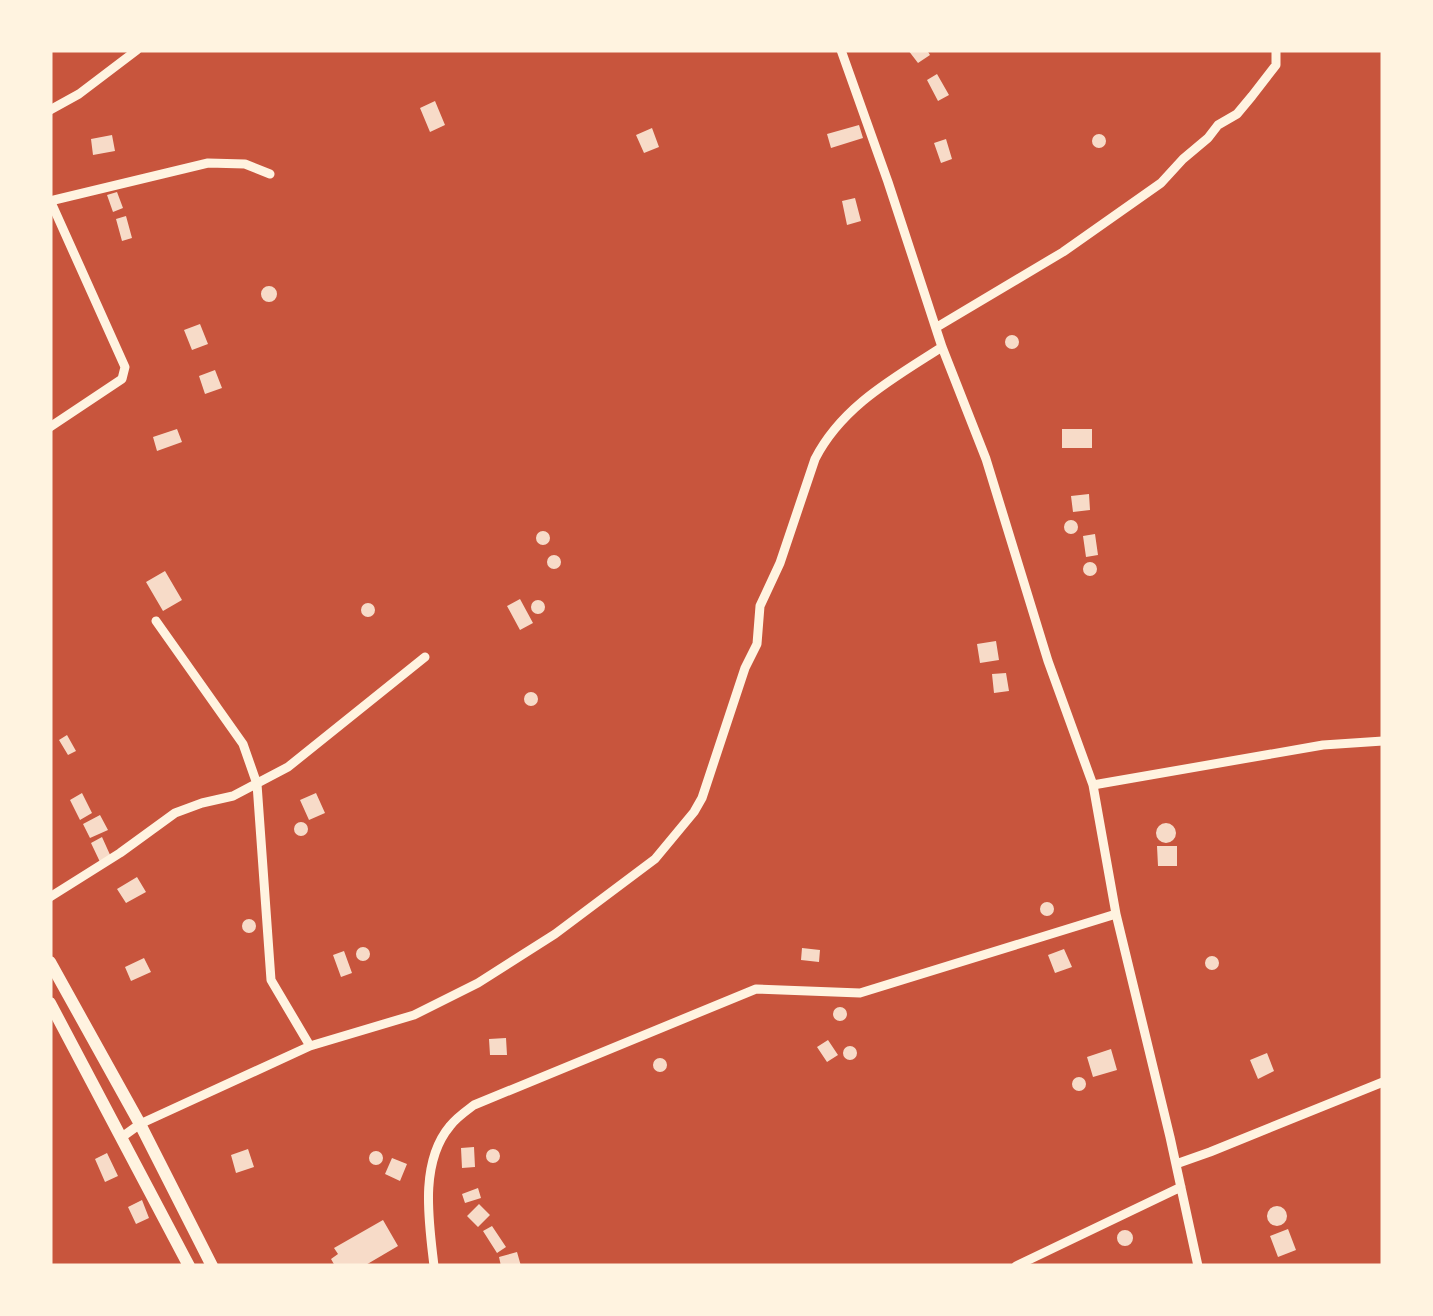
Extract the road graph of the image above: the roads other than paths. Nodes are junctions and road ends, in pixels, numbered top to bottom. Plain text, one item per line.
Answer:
1 (137, 50) edge
2 (841, 50) edge
3 (1276, 50) edge
4 (50, 110) edge
5 (270, 174) dead end
6 (50, 201) edge
7 (938, 328) junction
8 (942, 347) junction
9 (50, 427) edge
10 (156, 621) dead end
11 (425, 657) dead end
12 (1383, 741) edge
13 (256, 784) junction
14 (1093, 785) junction
15 (50, 897) edge
16 (1116, 914) junction
17 (50, 962) edge
18 (50, 1003) edge
19 (310, 1046) junction
20 (1383, 1082) edge
21 (140, 1124) junction
22 (122, 1137) junction
23 (1176, 1164) junction
24 (1181, 1187) junction
25 (189, 1266) edge
26 (212, 1266) edge
27 (434, 1266) edge
28 (1016, 1266) edge
29 (1198, 1266) edge

1 - 4 street
2 - 7 street
3 - 7 street
5 - 6 street
6 - 9 street
7 - 8 street
8 - 14 street
8 - 19 street
10 - 13 street
11 - 13 street
12 - 14 street
13 - 15 street
13 - 19 street
14 - 16 street
16 - 23 street
16 - 27 street
17 - 21 main road
18 - 22 main road
19 - 21 street
20 - 23 street
21 - 22 street
21 - 26 main road
22 - 25 main road
23 - 24 street
24 - 28 street
24 - 29 street

